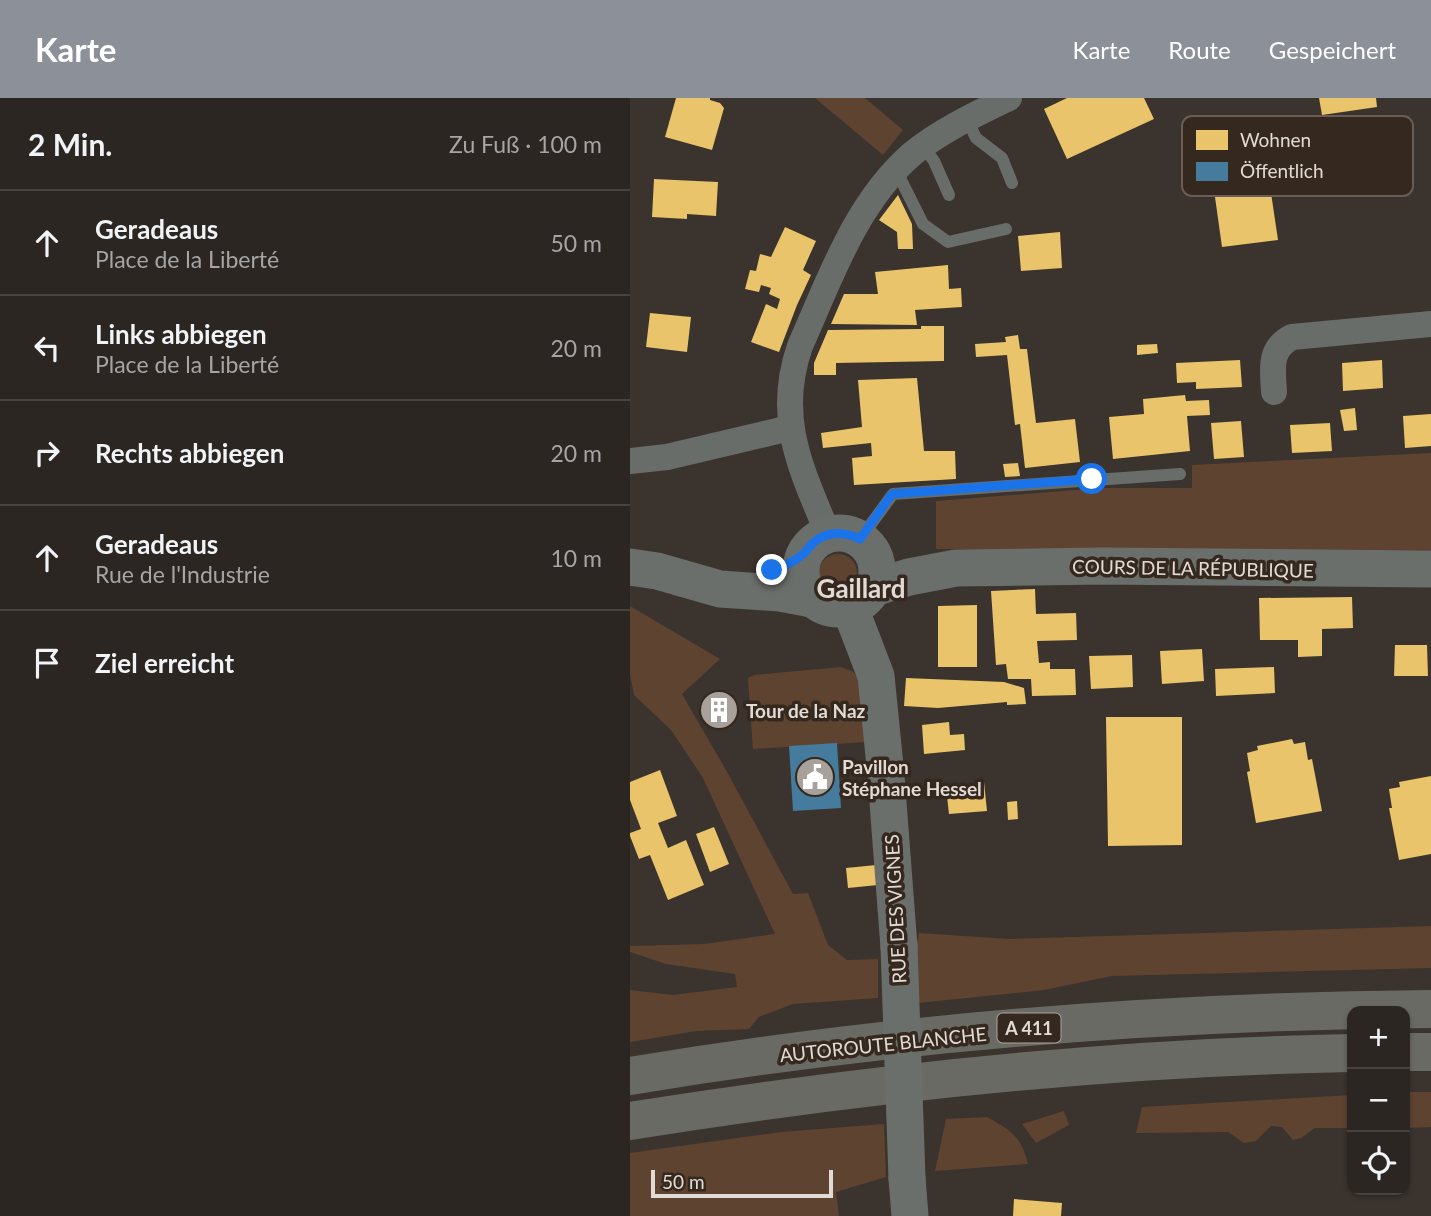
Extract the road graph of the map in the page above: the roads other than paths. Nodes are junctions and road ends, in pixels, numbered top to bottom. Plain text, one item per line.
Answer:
1 (1009, 98) edge
2 (967, 119) junction
3 (923, 146) junction
4 (896, 170) junction
5 (1012, 183) dead end
6 (949, 195) dead end
7 (1006, 229) dead end
8 (1431, 324) edge
9 (1274, 392) dead end
10 (790, 428) junction
11 (630, 461) edge
12 (1180, 474) dead end
13 (841, 544) junction
14 (630, 552) edge
15 (630, 567) edge
16 (956, 568) junction
17 (1431, 569) edge
18 (862, 598) junction
19 (812, 599) junction
20 (1431, 1009) edge
21 (1410, 1052) edge
22 (1431, 1052) edge
23 (1347, 1053) edge
24 (630, 1076) edge
25 (630, 1121) edge
26 (910, 1216) edge

1 - 2 street
2 - 3 street
2 - 5 lane
3 - 4 street
3 - 6 lane
4 - 7 lane
4 - 10 street
8 - 9 street
10 - 11 street
10 - 13 street
12 - 13 lane
13 - 14 street
13 - 16 street, COURS DE LA RÉPUBLIQUE
13 - 18 street
13 - 19 street
15 - 19 street
16 - 17 street, COURS DE LA RÉPUBLIQUE
16 - 18 street, COURS DE LA RÉPUBLIQUE
18 - 19 street
18 - 26 street, RUE DES VIGNES, bridge
20 - 24 highway, AUTOROUTE BLANCHE / A 411
21 - 22 highway
23 - 25 highway, A 411

